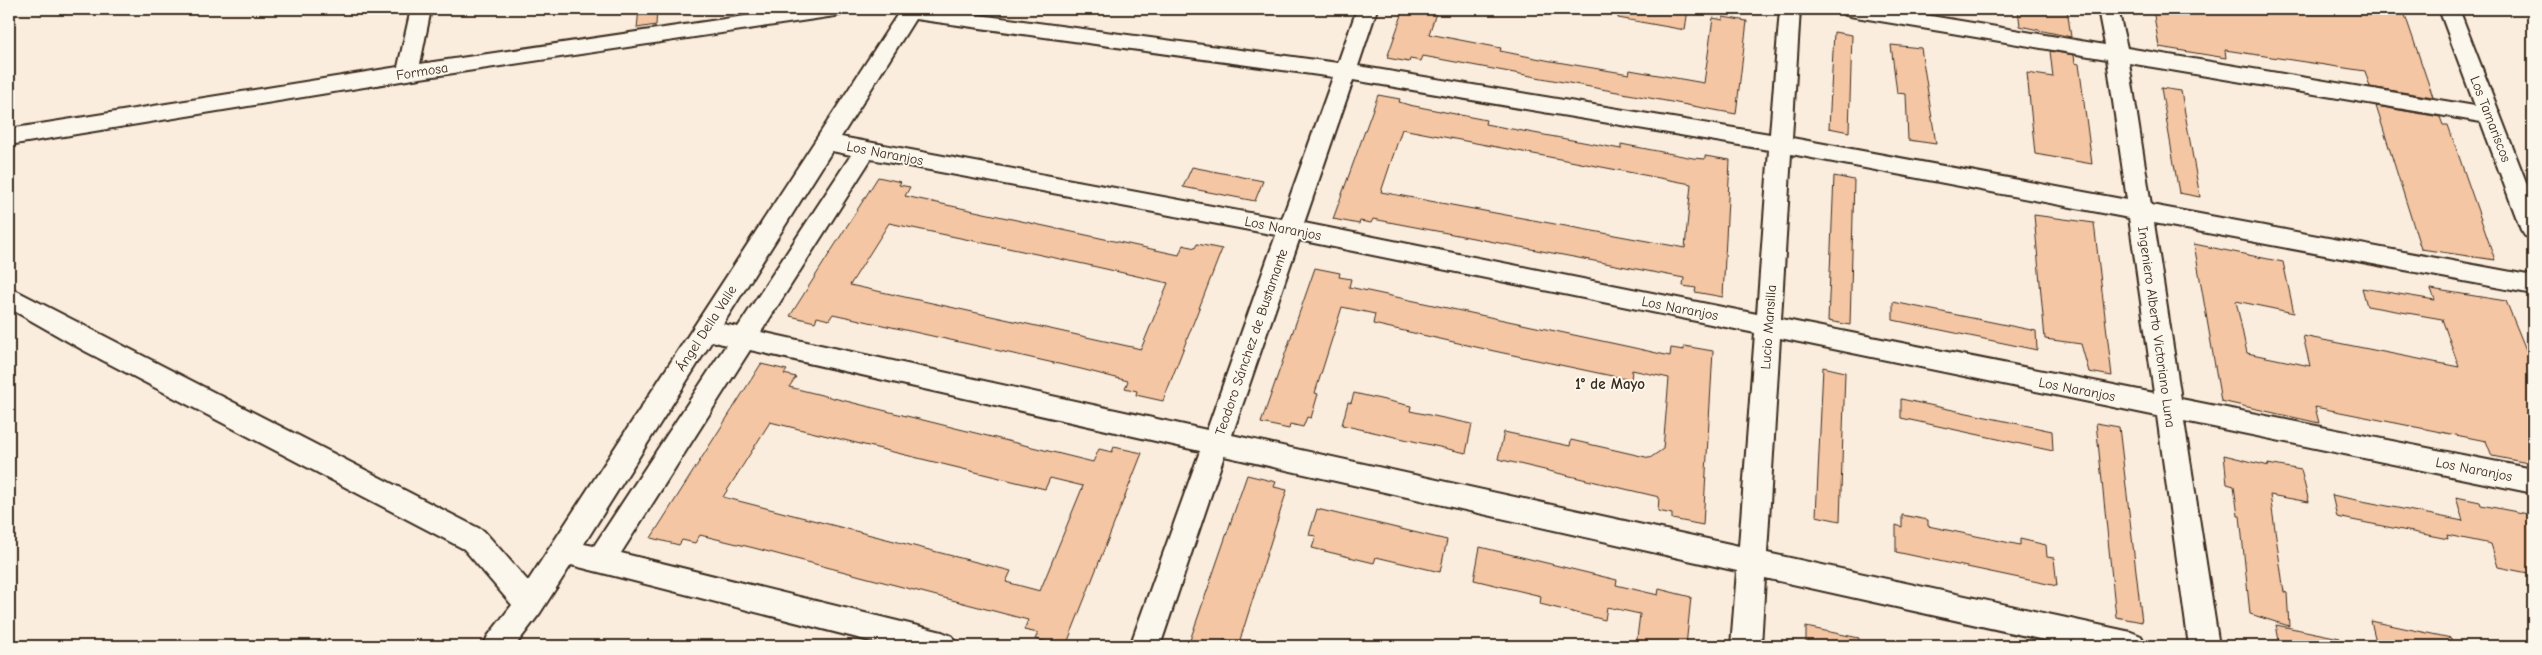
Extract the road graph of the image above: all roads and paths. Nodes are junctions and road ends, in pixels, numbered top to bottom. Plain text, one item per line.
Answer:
1 (421, 9) edge
2 (835, 9) edge
3 (1367, 9) edge
4 (1790, 9) edge
5 (1850, 9) edge
6 (2108, 9) edge
7 (2449, 9) edge
8 (910, 10) edge
9 (759, 14) edge
10 (2117, 54) junction
11 (1344, 71) junction
12 (407, 73) junction
13 (2490, 116) junction
14 (9, 137) edge
15 (826, 142) junction
16 (1781, 144) junction
17 (866, 149) junction
18 (2140, 211) junction
19 (1290, 229) junction
20 (2533, 230) edge
21 (2533, 285) edge
22 (9, 297) edge
23 (1768, 326) junction
24 (705, 330) junction
25 (744, 338) junction
26 (2168, 407) junction
27 (1216, 443) junction
28 (2533, 481) edge
29 (564, 551) junction
30 (601, 560) junction
31 (1752, 562) junction
32 (530, 604) junction
33 (498, 646) edge
34 (942, 646) edge
35 (1144, 646) edge
36 (1746, 646) edge
37 (2131, 646) edge
38 (2204, 646) edge

1 - 12 street
2 - 9 street, Formosa
3 - 11 street, Teodoro Sánchez de Bustamante
4 - 16 street, Lucio Mansilla
5 - 10 street
6 - 10 street, Ingeniero Alberto Victoriano Luna
7 - 13 street, Los Tamariscos
8 - 11 street
8 - 15 street, Ángel Della Valle
9 - 12 street, Formosa
10 - 13 street
10 - 18 street, Ingeniero Alberto Victoriano Luna
11 - 16 street
11 - 19 street, Teodoro Sánchez de Bustamante
12 - 14 street, Formosa
13 - 20 street, Los Tamariscos
15 - 17 street, Los Naranjos
15 - 24 street, Ángel Della Valle
16 - 18 street
16 - 23 street, Lucio Mansilla
17 - 19 street, Los Naranjos
17 - 25 street
18 - 21 street
18 - 26 street, Ingeniero Alberto Victoriano Luna
19 - 23 street, Los Naranjos
19 - 27 street, Teodoro Sánchez de Bustamante
22 - 32 street
23 - 26 street, Los Naranjos
23 - 31 street, Lucio Mansilla
24 - 25 street
24 - 29 street, Ángel Della Valle
25 - 27 street
25 - 30 street
26 - 28 street, Los Naranjos
26 - 38 street, Ingeniero Alberto Victoriano Luna
27 - 31 street
27 - 35 street, Teodoro Sánchez de Bustamante
29 - 30 street
29 - 32 street, Ángel Della Valle
30 - 34 street
31 - 36 street, Lucio Mansilla
31 - 37 street
32 - 33 street, Ángel Della Valle

